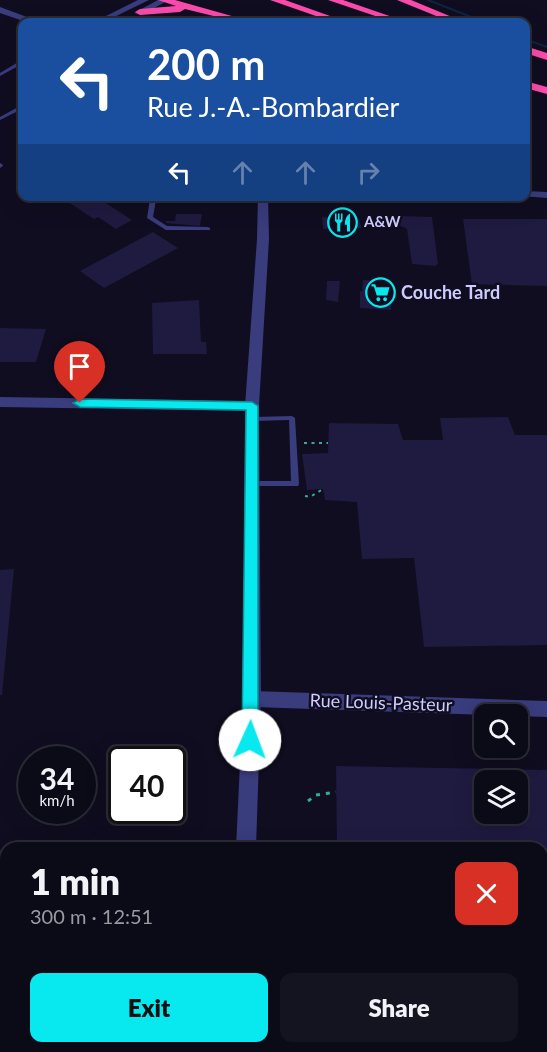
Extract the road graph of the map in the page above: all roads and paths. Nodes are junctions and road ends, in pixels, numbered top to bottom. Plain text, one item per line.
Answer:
1 (145, 0) edge
2 (164, 0) edge
3 (275, 0) edge
4 (333, 0) edge
5 (402, 0) edge
6 (194, 9) junction
7 (0, 10) edge
8 (140, 12) junction
9 (21, 18) edge
10 (107, 18) edge
11 (127, 18) edge
12 (231, 18) edge
13 (330, 18) edge
14 (389, 18) edge
15 (449, 18) edge
16 (530, 51) edge
17 (547, 57) edge
18 (530, 64) edge
19 (18, 66) edge
20 (547, 69) edge
21 (0, 75) edge
22 (530, 86) edge
23 (547, 91) edge
24 (530, 97) edge
25 (547, 102) edge
26 (18, 109) edge
27 (0, 119) edge
28 (530, 194) edge
29 (547, 195) edge
30 (152, 201) edge
31 (210, 201) edge
32 (263, 201) edge
33 (210, 205) dead end
34 (208, 229) dead end
35 (0, 402) edge
36 (252, 412) junction
37 (293, 443) junction
38 (328, 443) dead end
39 (252, 484) junction
40 (323, 489) dead end
41 (305, 496) dead end
42 (252, 699) junction
43 (547, 709) edge
44 (336, 792) dead end
45 (308, 801) dead end
46 (246, 842) edge

1 - 10 street
2 - 6 highway
2 - 8 street
3 - 13 highway
4 - 14 highway
5 - 15 highway
6 - 8 highway
6 - 12 highway
7 - 9 street
8 - 11 street
16 - 17 highway
18 - 20 highway
19 - 21 lane
22 - 23 highway
24 - 25 highway
26 - 27 lane
28 - 29 street
30 - 34 lane
31 - 33 lane
32 - 36 street
35 - 36 street
36 - 37 lane
36 - 39 street
37 - 38 path
37 - 39 lane
39 - 42 street
40 - 41 path
42 - 43 street, Rue Louis-Pasteur
42 - 46 street
44 - 45 path

